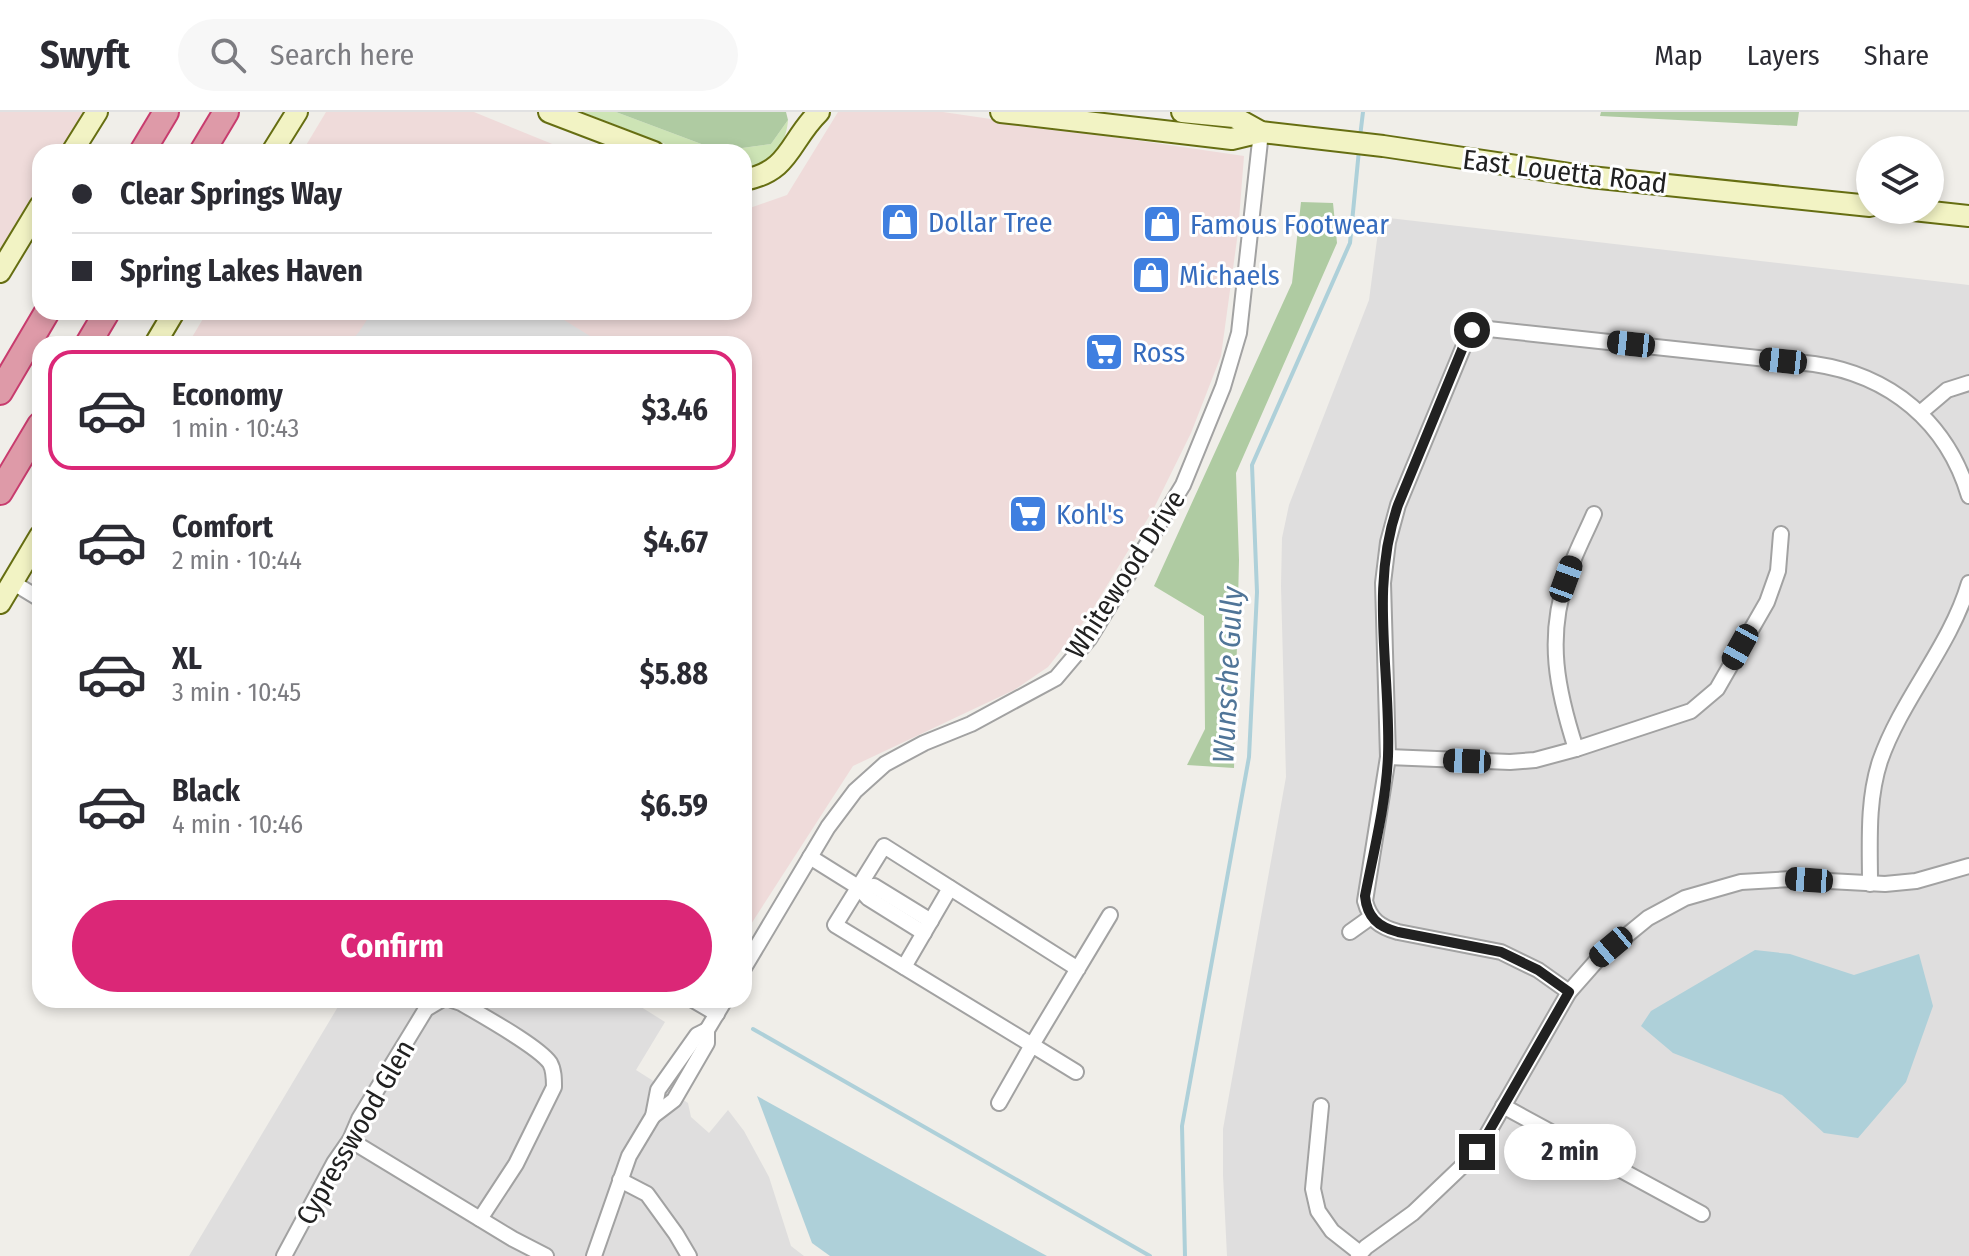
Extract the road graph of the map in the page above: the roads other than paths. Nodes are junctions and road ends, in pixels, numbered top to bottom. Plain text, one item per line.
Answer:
1 (97, 112) edge
2 (166, 112) edge
3 (226, 112) edge
4 (297, 112) edge
5 (549, 112) edge
6 (797, 112) edge
7 (819, 112) edge
8 (1001, 112) edge
9 (1182, 112) edge
10 (1261, 132) junction
11 (798, 138) junction
12 (77, 144) edge
13 (147, 144) edge
14 (207, 144) edge
15 (277, 144) edge
16 (633, 144) edge
17 (752, 178) edge
18 (1856, 205) edge
19 (1944, 213) edge
20 (1969, 216) edge
21 (32, 219) edge
22 (0, 272) edge
23 (32, 338) edge
24 (1969, 383) edge
25 (0, 392) edge
26 (1920, 413) junction
27 (32, 438) edge
28 (0, 492) edge
29 (1969, 496) edge
30 (1594, 514) dead end
31 (1781, 534) dead end
32 (32, 549) edge
33 (12, 582) junction
34 (1969, 583) edge
35 (32, 594) edge
36 (0, 603) edge
37 (1576, 749) junction
38 (1388, 757) junction
39 (810, 857) junction
40 (1969, 866) edge
41 (1870, 884) junction
42 (858, 887) junction
43 (948, 893) junction
44 (1110, 915) dead end
45 (1371, 917) junction
46 (927, 927) junction
47 (1350, 932) dead end
48 (752, 955) edge
49 (904, 967) junction
50 (1078, 969) junction
51 (1569, 992) junction
52 (428, 1008) edge
53 (469, 1008) edge
54 (707, 1008) edge
55 (720, 1008) edge
56 (717, 1014) junction
57 (1032, 1045) junction
58 (1076, 1072) dead end
59 (999, 1103) dead end
60 (1321, 1106) dead end
61 (1503, 1106) junction
62 (350, 1140) junction
63 (620, 1180) junction
64 (1702, 1214) dead end
65 (480, 1219) junction
66 (1359, 1254) edge
67 (284, 1256) edge
68 (546, 1256) edge
69 (594, 1256) edge
70 (689, 1256) edge

1 - 12 main road
2 - 13 highway
3 - 14 highway
4 - 15 main road
5 - 16 main road
6 - 11 main road
7 - 11 main road
8 - 10 main road, East Louetta Road
9 - 10 main road, East Louetta Road
10 - 18 main road, East Louetta Road
10 - 39 street, Whitewood Drive
11 - 17 main road
19 - 20 main road
21 - 22 main road
23 - 25 highway
24 - 26 street
26 - 29 street
26 - 38 street
27 - 28 highway
30 - 37 street
31 - 37 street
32 - 33 main road
33 - 35 street
33 - 36 main road
34 - 41 street
37 - 38 street
38 - 45 street
39 - 42 street
39 - 48 street, Whitewood Drive
40 - 41 street
41 - 51 street
42 - 43 street
42 - 46 street
42 - 49 street
43 - 46 street
43 - 50 street
44 - 50 street
45 - 47 street
45 - 51 street
46 - 49 street
49 - 57 street
50 - 57 street
51 - 61 street
52 - 62 street, Cypresswood Glen
53 - 65 street
54 - 56 street
55 - 56 street
56 - 63 street
57 - 58 street
57 - 59 street
60 - 66 street
61 - 64 street
61 - 66 street
62 - 65 street
62 - 67 street, Cypresswood Glen
63 - 69 street
63 - 70 street
65 - 68 street

